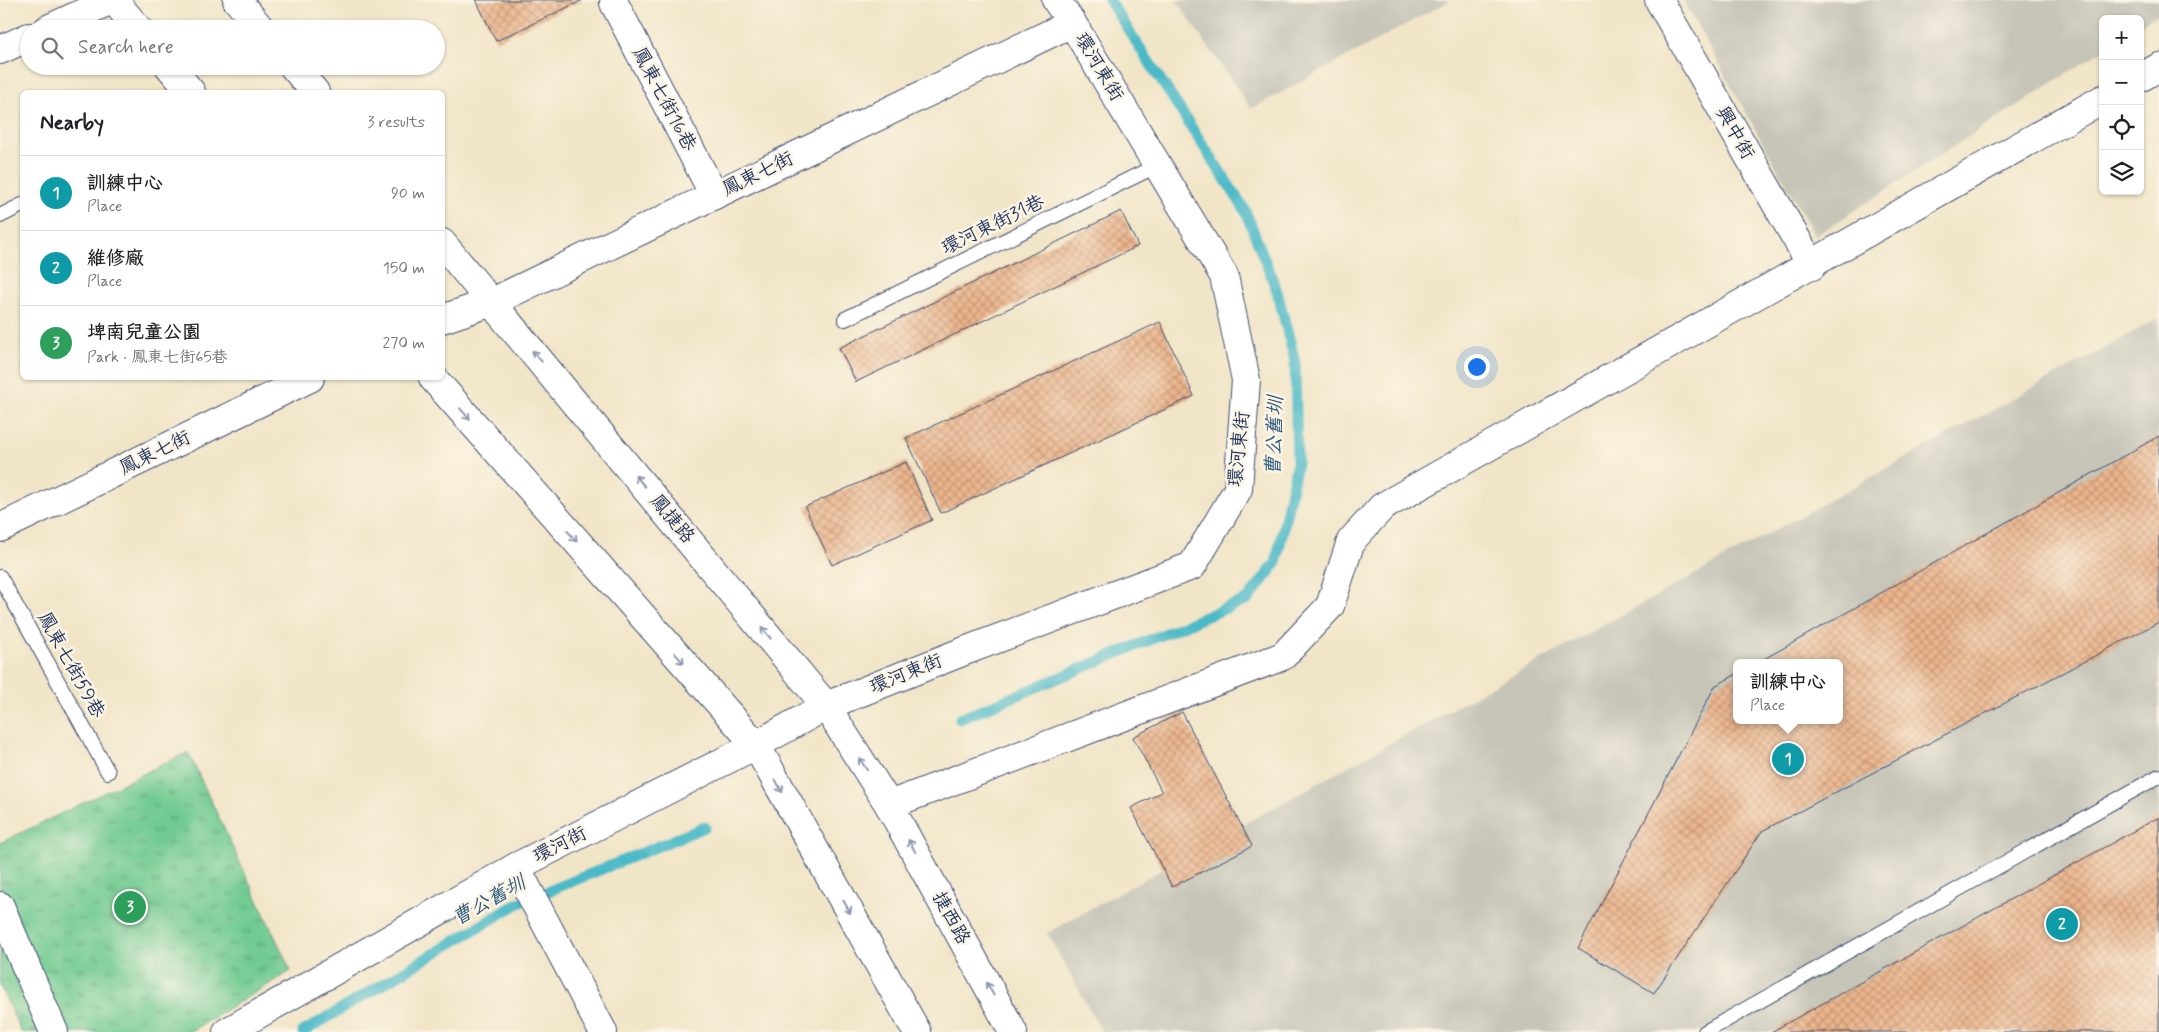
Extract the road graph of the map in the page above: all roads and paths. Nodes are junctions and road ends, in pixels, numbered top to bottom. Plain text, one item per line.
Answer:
1 (112, 0) edge
2 (237, 0) edge
3 (1056, 0) edge
4 (1659, 0) edge
5 (614, 2) dead end
6 (68, 20) edge
7 (130, 20) edge
8 (254, 20) edge
9 (1072, 23) junction
10 (20, 41) edge
11 (0, 50) edge
12 (2159, 67) edge
13 (177, 75) edge
14 (301, 75) edge
15 (2144, 76) edge
16 (189, 90) edge
17 (313, 90) edge
18 (2099, 101) edge
19 (1158, 165) junction
20 (714, 195) junction
21 (20, 206) edge
22 (0, 216) edge
23 (445, 247) edge
24 (1812, 266) junction
25 (492, 302) junction
26 (445, 318) edge
27 (845, 319) dead end
28 (306, 380) edge
29 (434, 380) edge
30 (0, 528) edge
31 (0, 577) edge
32 (826, 706) junction
33 (792, 725) joint
34 (756, 745) junction
35 (108, 772) dead end
36 (2159, 776) edge
37 (889, 805) junction
38 (520, 874) junction
39 (0, 906) edge
40 (1727, 1027) edge
41 (54, 1032) edge
42 (227, 1032) edge
43 (603, 1032) edge
44 (918, 1032) edge
45 (1013, 1032) edge
46 (1705, 1032) edge

1 - 6 street
1 - 7 street
2 - 8 street
3 - 9 street, 環河東街
4 - 24 street, 興中街
5 - 20 street, 鳳東七街16巷
9 - 19 street, 環河東街
9 - 20 street, 鳳東七街
10 - 11 street
12 - 15 street
13 - 16 street
14 - 17 street
18 - 24 street
19 - 27 lane, 環河東街31巷
19 - 32 street, 環河東街
20 - 25 street, 鳳東七街
21 - 22 lane
23 - 25 street, 鳳捷路
24 - 37 street
25 - 26 street, 鳳東七街
32 -> 25 street, 鳳捷路
28 - 30 street, 鳳東七街
29 -> 34 street
31 - 35 lane, 鳳東七街59巷
32 - 33 street, 環河東街
37 -> 32 street, 鳳捷路
33 - 34 street, 環河街
34 - 38 street, 環河街
34 -> 44 street
36 - 40 lane
45 -> 37 street, 捷西路
38 - 42 street, 環河街
38 - 43 street
39 - 41 street
40 - 46 lane

